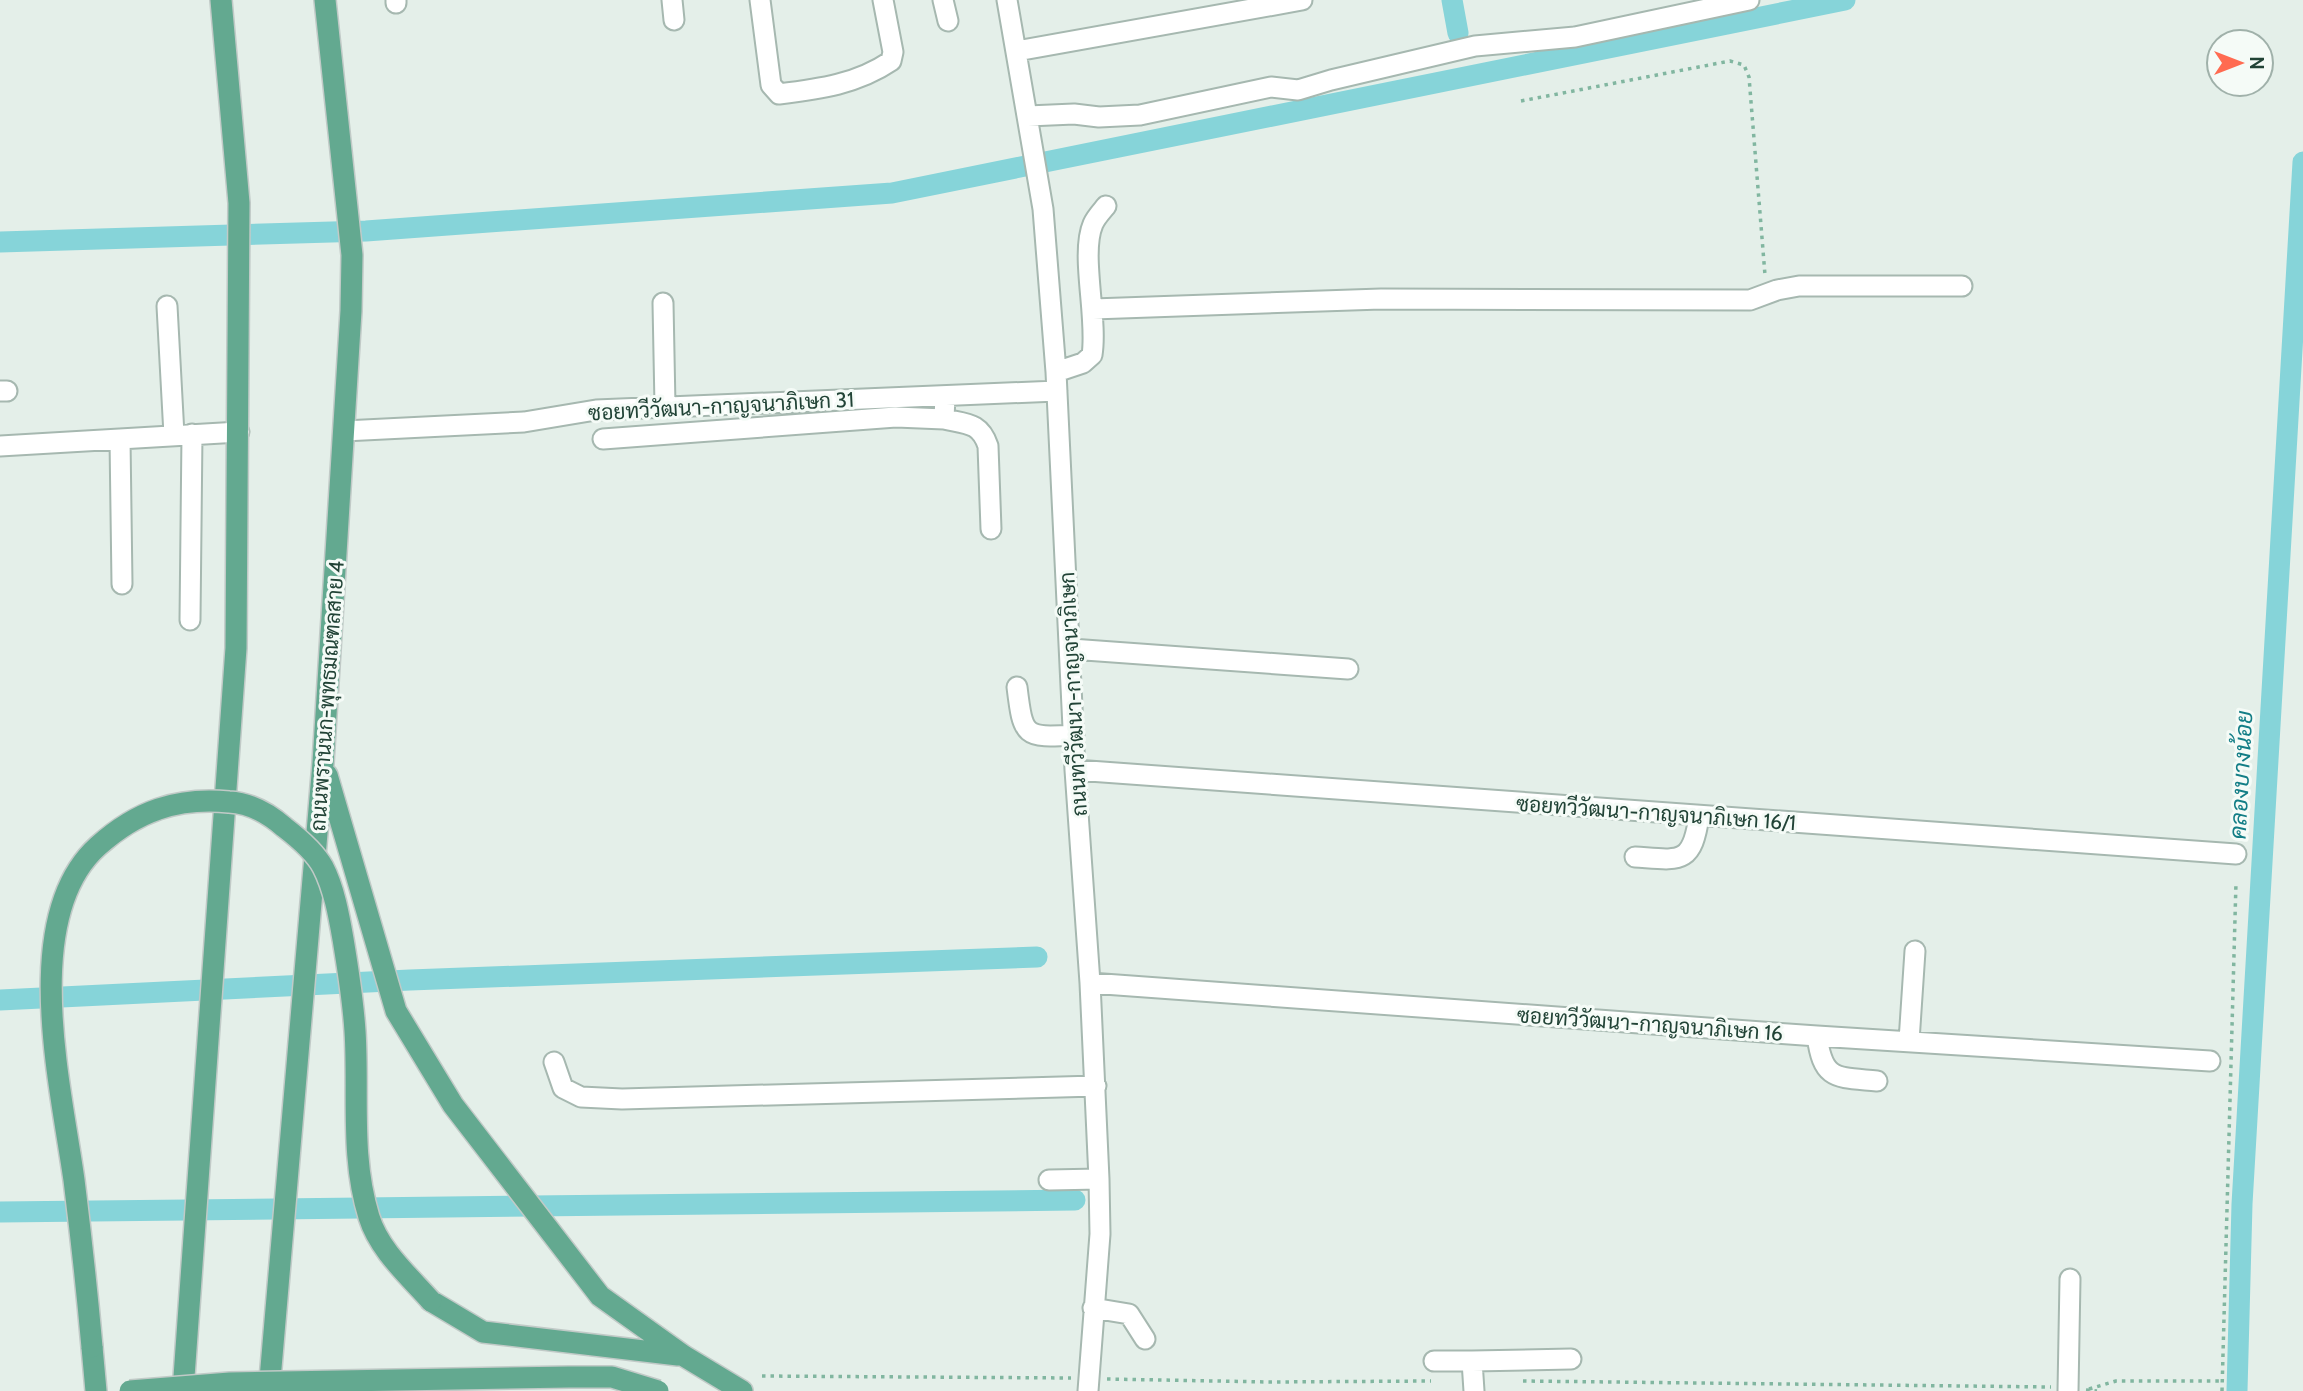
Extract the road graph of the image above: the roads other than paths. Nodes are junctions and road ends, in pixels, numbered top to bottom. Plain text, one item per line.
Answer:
1 (221, 0) edge
2 (325, 0) edge
3 (672, 0) edge
4 (760, 0) edge
5 (883, 0) edge
6 (943, 0) edge
7 (1301, 0) edge
8 (1749, 0) edge
9 (1012, 1) edge
10 (674, 20) dead end
11 (948, 20) dead end
12 (1017, 51) junction
13 (1028, 116) junction
14 (1106, 206) dead end
15 (1962, 286) dead end
16 (663, 303) dead end
17 (167, 306) dead end
18 (1093, 309) junction
19 (1056, 382) junction
20 (945, 396) junction
21 (665, 406) junction
22 (944, 419) junction
23 (344, 430) junction
24 (239, 432) junction
25 (183, 435) junction
26 (120, 439) junction
27 (603, 439) dead end
28 (0, 446) edge
29 (991, 529) dead end
30 (122, 584) dead end
31 (190, 620) dead end
32 (1071, 649) junction
33 (1349, 669) dead end
34 (1017, 687) dead end
35 (1074, 735) junction
36 (323, 763) junction
37 (1076, 770) junction
38 (1699, 816) junction
39 (2236, 854) dead end
40 (1635, 857) dead end
41 (1915, 951) dead end
42 (1090, 983) junction
43 (1817, 1035) junction
44 (1909, 1041) junction
45 (2210, 1061) dead end
46 (554, 1062) dead end
47 (1877, 1081) dead end
48 (1096, 1086) junction
49 (1100, 1179) junction
50 (1049, 1180) dead end
51 (2070, 1279) dead end
52 (1093, 1308) junction
53 (1145, 1339) dead end
54 (684, 1356) junction
55 (1571, 1359) dead end
56 (1434, 1360) dead end
57 (1472, 1360) junction
58 (2074, 1389) edge
59 (96, 1391) edge
60 (130, 1391) edge
61 (183, 1391) edge
62 (269, 1391) edge
63 (658, 1391) edge
64 (742, 1391) edge
65 (1088, 1391) edge
66 (1474, 1391) edge

1 - 24 main road
2 - 23 main road, ถนนพรานนก-พุทธมณฑลสาย 4
3 - 10 street
4 - 5 street
6 - 11 street
7 - 12 street
8 - 13 street
9 - 12 street, ถนนทวีวัฒนา-กาญจนาภิเษก
12 - 13 street, ถนนทวีวัฒนา-กาญจนาภิเษก
13 - 19 street, ถนนทวีวัฒนา-กาญจนาภิเษก
14 - 18 street
15 - 18 street
16 - 21 street
17 - 25 street
18 - 19 street
19 - 20 street, ซอยทวีวัฒนา-กาญจนาภิเษก 31
19 - 32 street, ถนนทวีวัฒนา-กาญจนาภิเษก
20 - 21 street, ซอยทวีวัฒนา-กาญจนาภิเษก 31
20 - 22 street
21 - 23 street, ซอยทวีวัฒนา-กาญจนาภิเษก 31
22 - 27 street
22 - 29 street
23 - 36 main road, ถนนพรานนก-พุทธมณฑลสาย 4
24 - 25 street
24 - 61 main road
25 - 26 street
25 - 31 street
26 - 28 street
26 - 30 street
32 - 33 street
32 - 35 street, ถนนทวีวัฒนา-กาญจนาภิเษก
34 - 35 street
35 - 37 street, ถนนทวีวัฒนา-กาญจนาภิเษก
36 - 54 main road
36 - 62 main road, ถนนพรานนก-พุทธมณฑลสาย 4
37 - 38 street, ซอยทวีวัฒนา-กาญจนาภิเษก 16/1
37 - 42 street, ถนนทวีวัฒนา-กาญจนาภิเษก
38 - 39 street, ซอยทวีวัฒนา-กาญจนาภิเษก 16/1
38 - 40 street
41 - 44 street
42 - 43 street, ซอยทวีวัฒนา-กาญจนาภิเษก 16
42 - 48 street, ถนนทวีวัฒนา-กาญจนาภิเษก
43 - 44 street, ซอยทวีวัฒนา-กาญจนาภิเษก 16
43 - 47 street
44 - 45 street, ซอยทวีวัฒนา-กาญจนาภิเษก 16
46 - 48 street
48 - 49 street, ถนนทวีวัฒนา-กาญจนาภิเษก
49 - 50 street
49 - 52 street, ถนนทวีวัฒนา-กาญจนาภิเษก
51 - 58 street
52 - 53 street
52 - 65 street, ถนนทวีวัฒนา-กาญจนาภิเษก
54 - 59 main road, bridge
54 - 64 main road
55 - 57 street
56 - 57 street
57 - 66 street
60 - 63 main road, bridge

